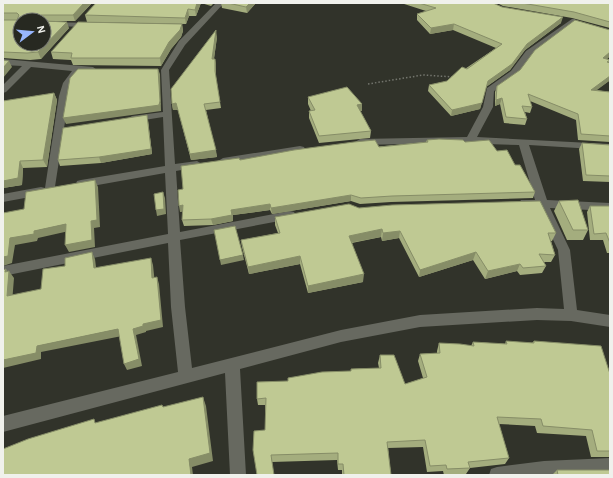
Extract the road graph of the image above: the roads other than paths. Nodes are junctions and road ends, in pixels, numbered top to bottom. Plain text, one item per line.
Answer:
1 (220, 3) edge
2 (558, 18) edge
3 (82, 22) junction
4 (52, 24) edge
5 (102, 25) edge
6 (68, 36) edge
7 (3, 62) edge
8 (29, 64) junction
9 (77, 70) junction
10 (99, 70) edge
11 (3, 90) edge
12 (167, 114) junction
13 (120, 121) edge
14 (470, 141) junction
15 (523, 142) junction
16 (353, 143) edge
17 (610, 147) edge
18 (314, 148) edge
19 (171, 168) junction
20 (72, 186) edge
21 (3, 198) edge
22 (542, 203) junction
23 (510, 204) edge
24 (610, 207) edge
25 (299, 214) edge
26 (173, 238) junction
27 (3, 271) edge
28 (571, 315) junction
29 (610, 321) edge
30 (232, 364) junction
31 (186, 375) junction
32 (3, 424) edge
33 (610, 466) edge
34 (238, 475) edge
35 (497, 475) edge

1 - 12 street
2 - 14 street
3 - 4 street
3 - 5 street
3 - 6 street
7 - 8 street
8 - 9 street
8 - 11 street
9 - 10 street
9 - 21 street
12 - 13 street
12 - 19 street
14 - 15 street
14 - 16 street
15 - 17 street
15 - 22 street
18 - 19 street
19 - 20 street
19 - 26 street
22 - 23 street
22 - 24 street
22 - 28 street
25 - 26 street
26 - 27 street
26 - 31 street
28 - 29 street
28 - 30 street
30 - 31 street
30 - 34 street
31 - 32 street
33 - 35 street

